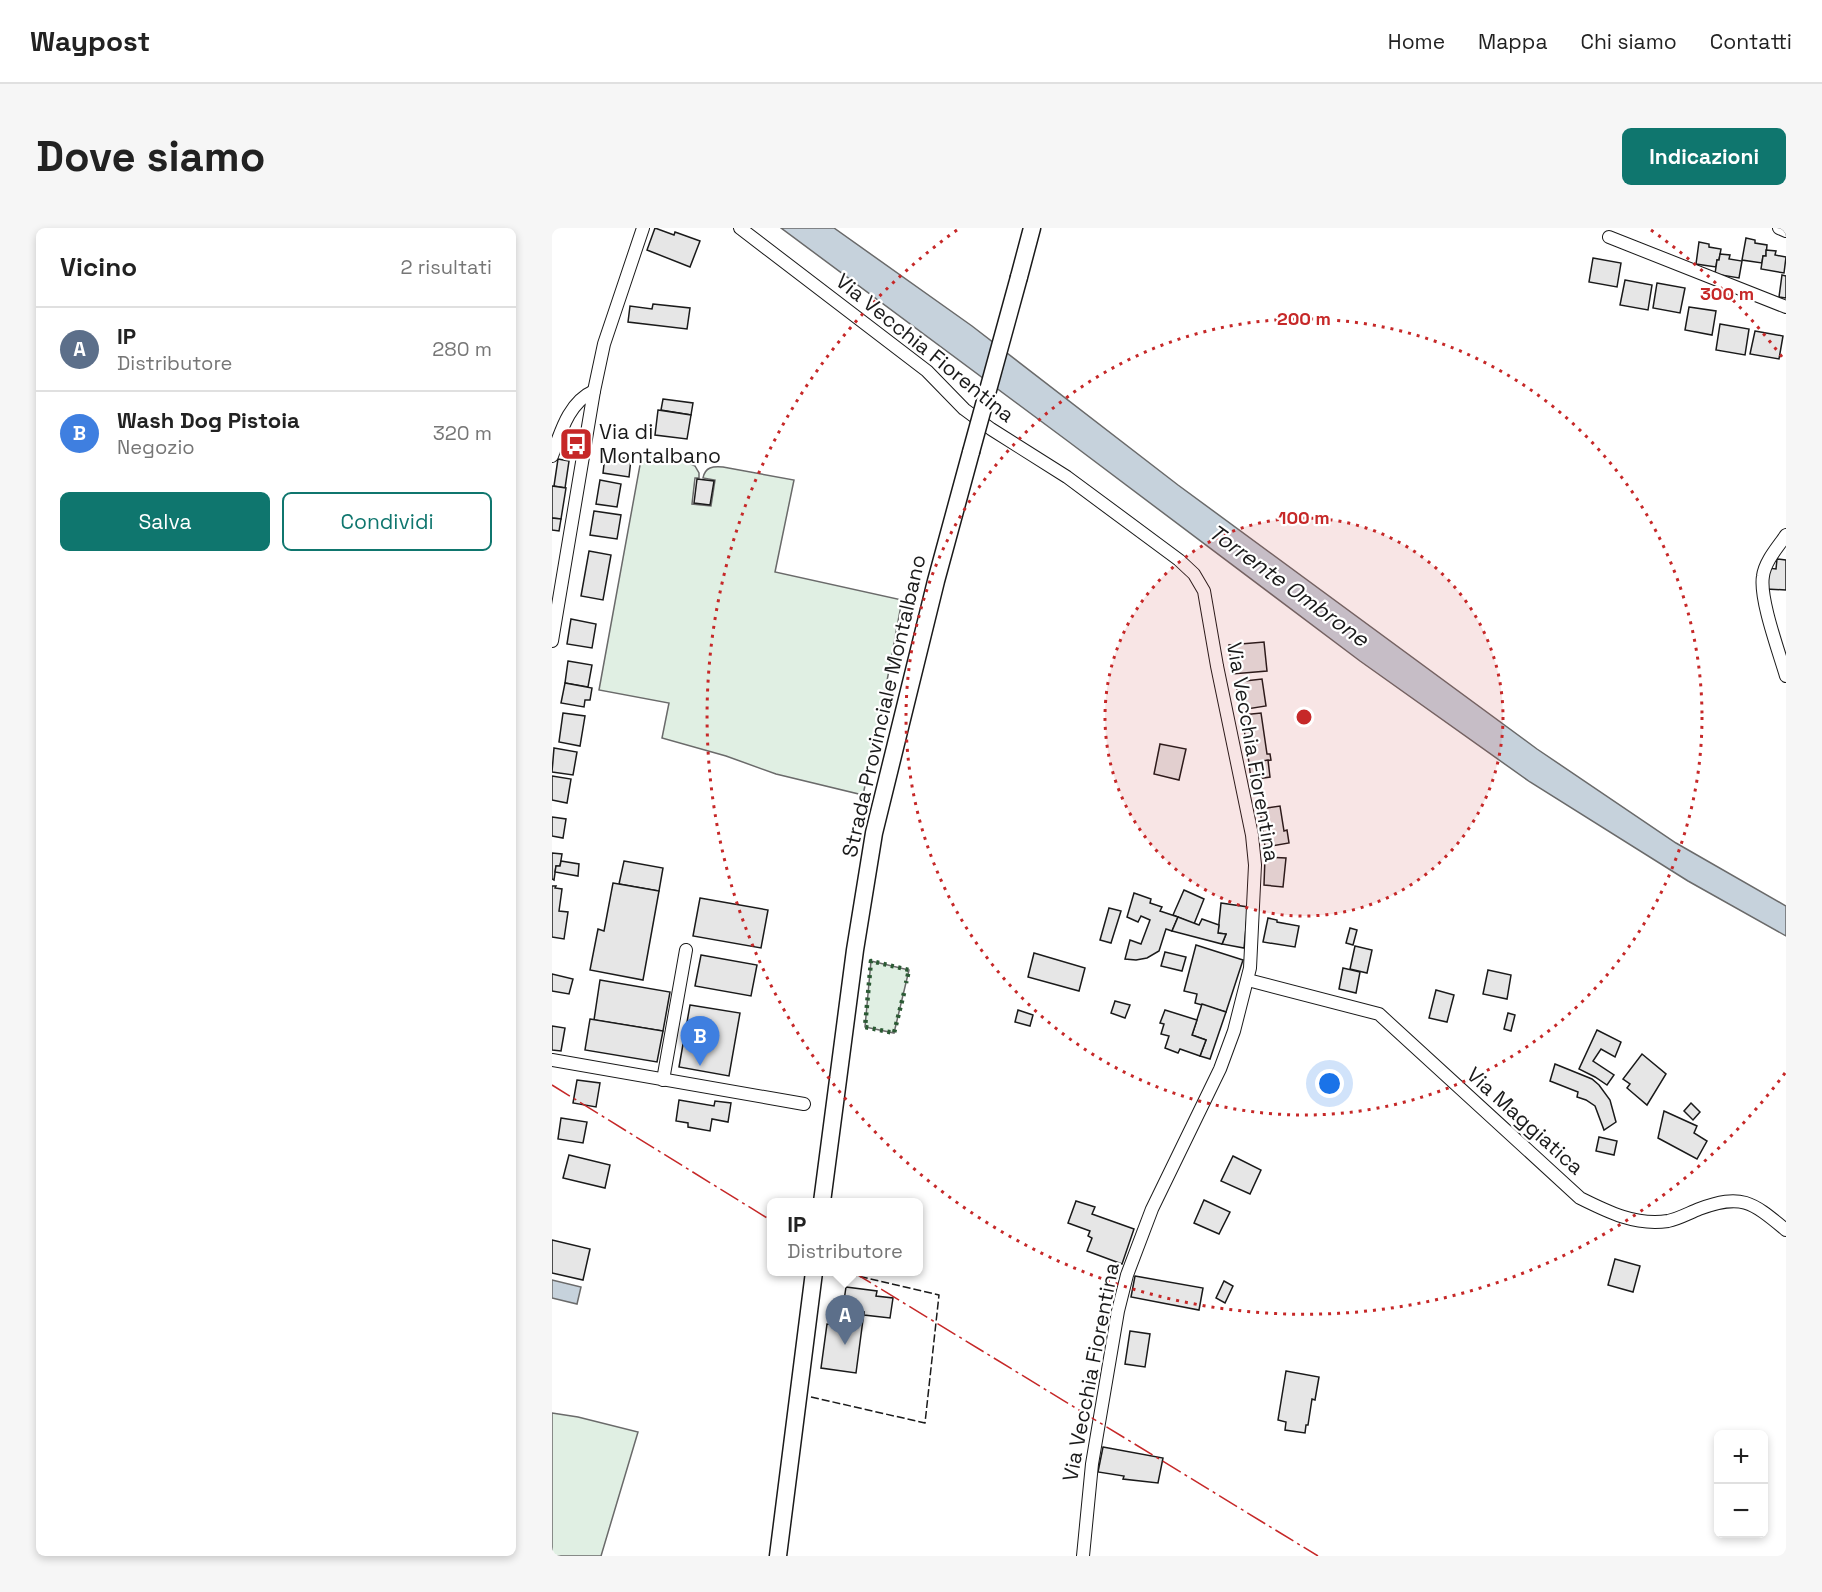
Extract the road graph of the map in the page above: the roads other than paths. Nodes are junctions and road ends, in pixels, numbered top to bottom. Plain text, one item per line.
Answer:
1 (643, 228) edge
2 (740, 228) edge
3 (1032, 228) edge
4 (1779, 228) edge
5 (1786, 231) edge
6 (1609, 237) dead end
7 (1786, 307) edge
8 (594, 390) junction
9 (552, 456) edge
10 (1786, 535) edge
11 (552, 642) edge
12 (1786, 676) edge
13 (686, 950) dead end
14 (1248, 980) junction
15 (552, 1060) edge
16 (663, 1080) junction
17 (804, 1104) dead end
18 (823, 1198) edge
19 (1786, 1230) edge
20 (813, 1276) edge
21 (778, 1556) edge
22 (1083, 1556) edge

1 - 8 street
2 - 14 street, Via Vecchia Fiorentina
3 - 18 main road, Strada Provinciale Montalbano, bridge
4 - 5 street
6 - 7 street
8 - 9 street
8 - 11 street
10 - 12 street
13 - 16 street
14 - 19 street, Via Maggiatica
14 - 22 street, Via Vecchia Fiorentina
15 - 16 street
16 - 17 street
20 - 21 main road

